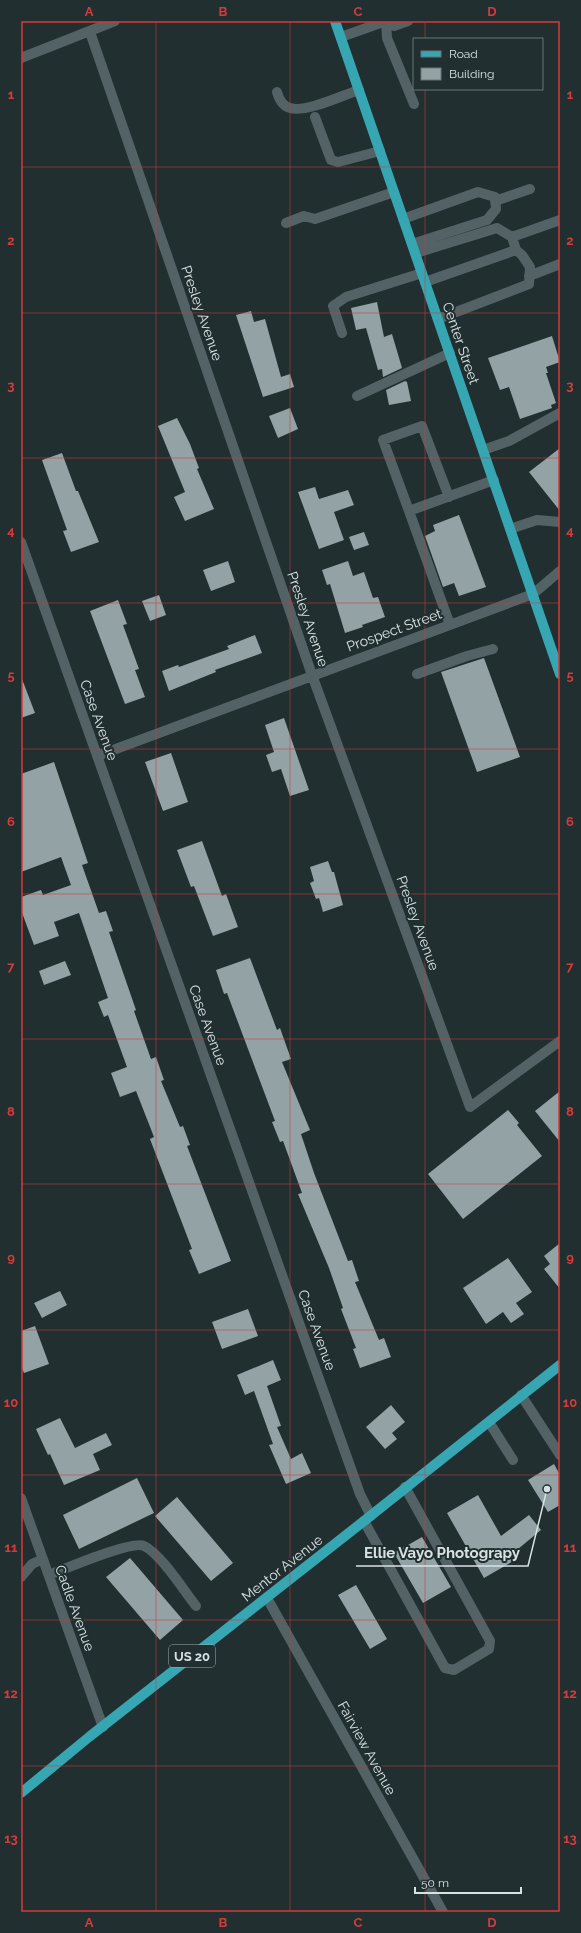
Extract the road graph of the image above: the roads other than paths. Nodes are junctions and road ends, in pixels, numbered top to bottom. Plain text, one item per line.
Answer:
1 (115, 21) edge
2 (336, 21) edge
3 (386, 21) edge
4 (408, 21) edge
5 (90, 32) junction
6 (341, 37) junction
7 (21, 58) edge
8 (359, 90) junction
9 (278, 92) dead end
10 (414, 104) dead end
11 (316, 117) dead end
12 (380, 151) junction
13 (530, 189) dead end
14 (394, 192) junction
15 (495, 201) junction
16 (404, 219) junction
17 (560, 220) edge
18 (286, 223) dead end
19 (512, 238) junction
20 (414, 249) junction
21 (516, 250) junction
22 (560, 264) edge
23 (529, 276) junction
24 (424, 278) junction
25 (438, 319) junction
26 (342, 333) dead end
27 (450, 353) junction
28 (357, 396) dead end
29 (560, 413) edge
30 (483, 450) junction
31 (494, 480) junction
32 (448, 497) junction
33 (409, 511) junction
34 (560, 522) edge
35 (510, 529) junction
36 (21, 542) edge
37 (560, 571) edge
38 (533, 594) junction
39 (450, 625) junction
40 (493, 649) dead end
41 (559, 669) edge
42 (417, 674) dead end
43 (312, 675) junction
44 (97, 756) junction
45 (560, 1042) edge
46 (560, 1364) edge
47 (521, 1396) junction
48 (489, 1422) junction
49 (560, 1455) edge
50 (513, 1460) dead end
51 (405, 1487) junction
52 (21, 1498) edge
53 (368, 1519) junction
54 (43, 1559) junction
55 (49, 1575) junction
56 (21, 1577) edge
57 (267, 1598) junction
58 (196, 1606) dead end
59 (103, 1727) junction
60 (21, 1793) edge
61 (443, 1912) edge

1 - 5 street
2 - 6 main road, Center Street
3 - 4 street
3 - 6 street
3 - 10 street
5 - 7 street
5 - 43 street, Presley Avenue
6 - 8 main road, Center Street
8 - 9 street
8 - 12 main road, Center Street
11 - 12 street
12 - 14 main road, Center Street
13 - 15 street
14 - 16 main road, Center Street
14 - 18 street
15 - 16 street
15 - 20 street
16 - 20 main road, Center Street
17 - 19 street
19 - 20 street
19 - 21 street
20 - 24 main road, Center Street
21 - 23 street
21 - 24 street
22 - 23 street
23 - 25 street
24 - 25 main road, Center Street
24 - 26 street
25 - 27 main road, Center Street
27 - 28 street
27 - 30 main road, Center Street
29 - 30 street
30 - 31 main road, Center Street
31 - 32 street
31 - 35 main road, Center Street
32 - 33 street
32 - 33 street
33 - 39 street
34 - 35 street
35 - 38 main road, Center Street
36 - 44 street, Case Avenue
37 - 38 street, Prospect Street
38 - 39 street, Prospect Street
38 - 41 main road, Center Street
39 - 43 street, Prospect Street
40 - 42 street
43 - 44 street, Prospect Street
43 - 45 street, Presley Avenue
44 - 53 street, Case Avenue
46 - 47 main road, Mentor Avenue / US 20
47 - 48 main road, Mentor Avenue / US 20
47 - 49 street
48 - 50 street
48 - 51 main road, Mentor Avenue / US 20
51 - 53 main road, Mentor Avenue / US 20
51 - 53 street, Case Avenue
52 - 54 street, Cadle Avenue
53 - 57 main road, Mentor Avenue / US 20
54 - 55 street, Cadle Avenue
54 - 56 street
55 - 58 street
55 - 59 street, Cadle Avenue
57 - 59 main road, Mentor Avenue / US 20
57 - 61 street, Fairview Avenue
59 - 60 main road, Mentor Avenue / US 20

